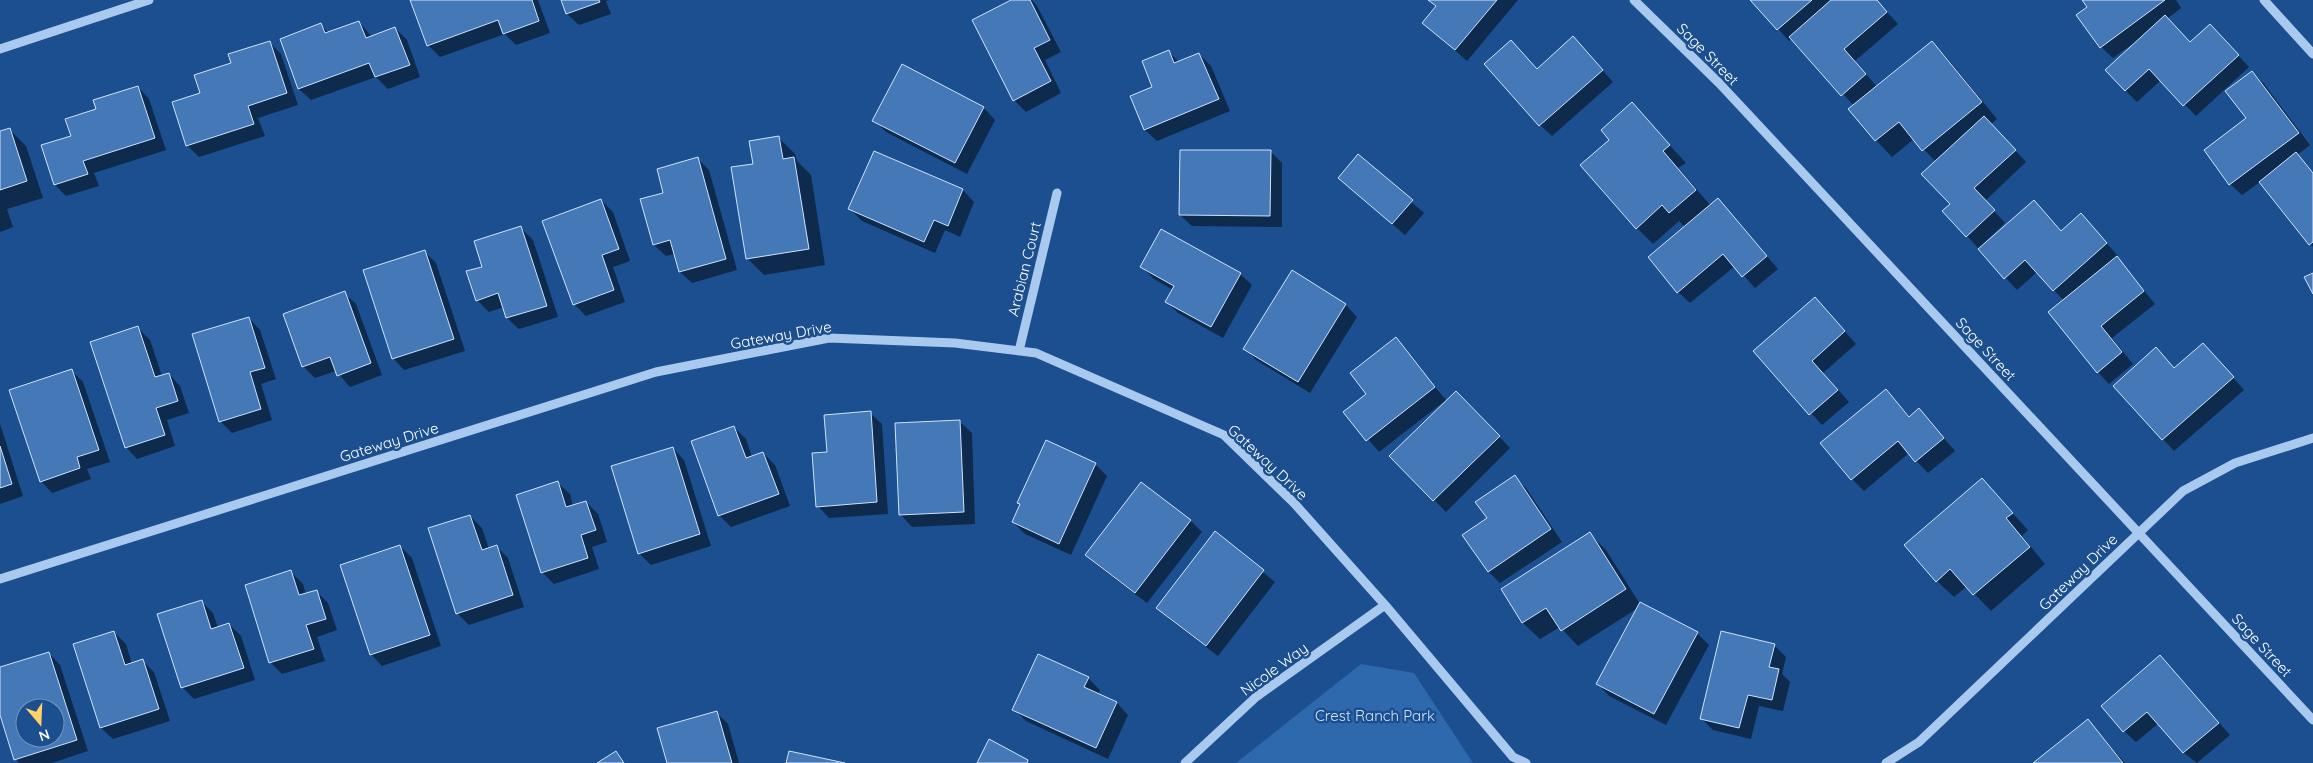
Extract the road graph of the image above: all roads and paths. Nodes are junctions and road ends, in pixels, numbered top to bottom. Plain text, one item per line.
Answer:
1 (149, 0) edge
2 (1634, 0) edge
3 (2264, 0) edge
4 (0, 49) edge
5 (2313, 54) edge
6 (1057, 193) dead end
7 (1019, 351) junction
8 (2313, 438) edge
9 (2139, 533) junction
10 (0, 579) edge
11 (1385, 605) junction
12 (2313, 720) edge
13 (1185, 763) edge
14 (1526, 763) edge
15 (1886, 763) edge

1 - 4 street
2 - 9 street, Sage Street
3 - 5 street
6 - 7 street, Arabian Court
7 - 10 street, Gateway Drive
7 - 11 street, Gateway Drive
8 - 9 street, Gateway Drive
9 - 12 street, Sage Street
9 - 15 street, Gateway Drive
11 - 13 street, Nicole Way
11 - 14 street, Gateway Drive

